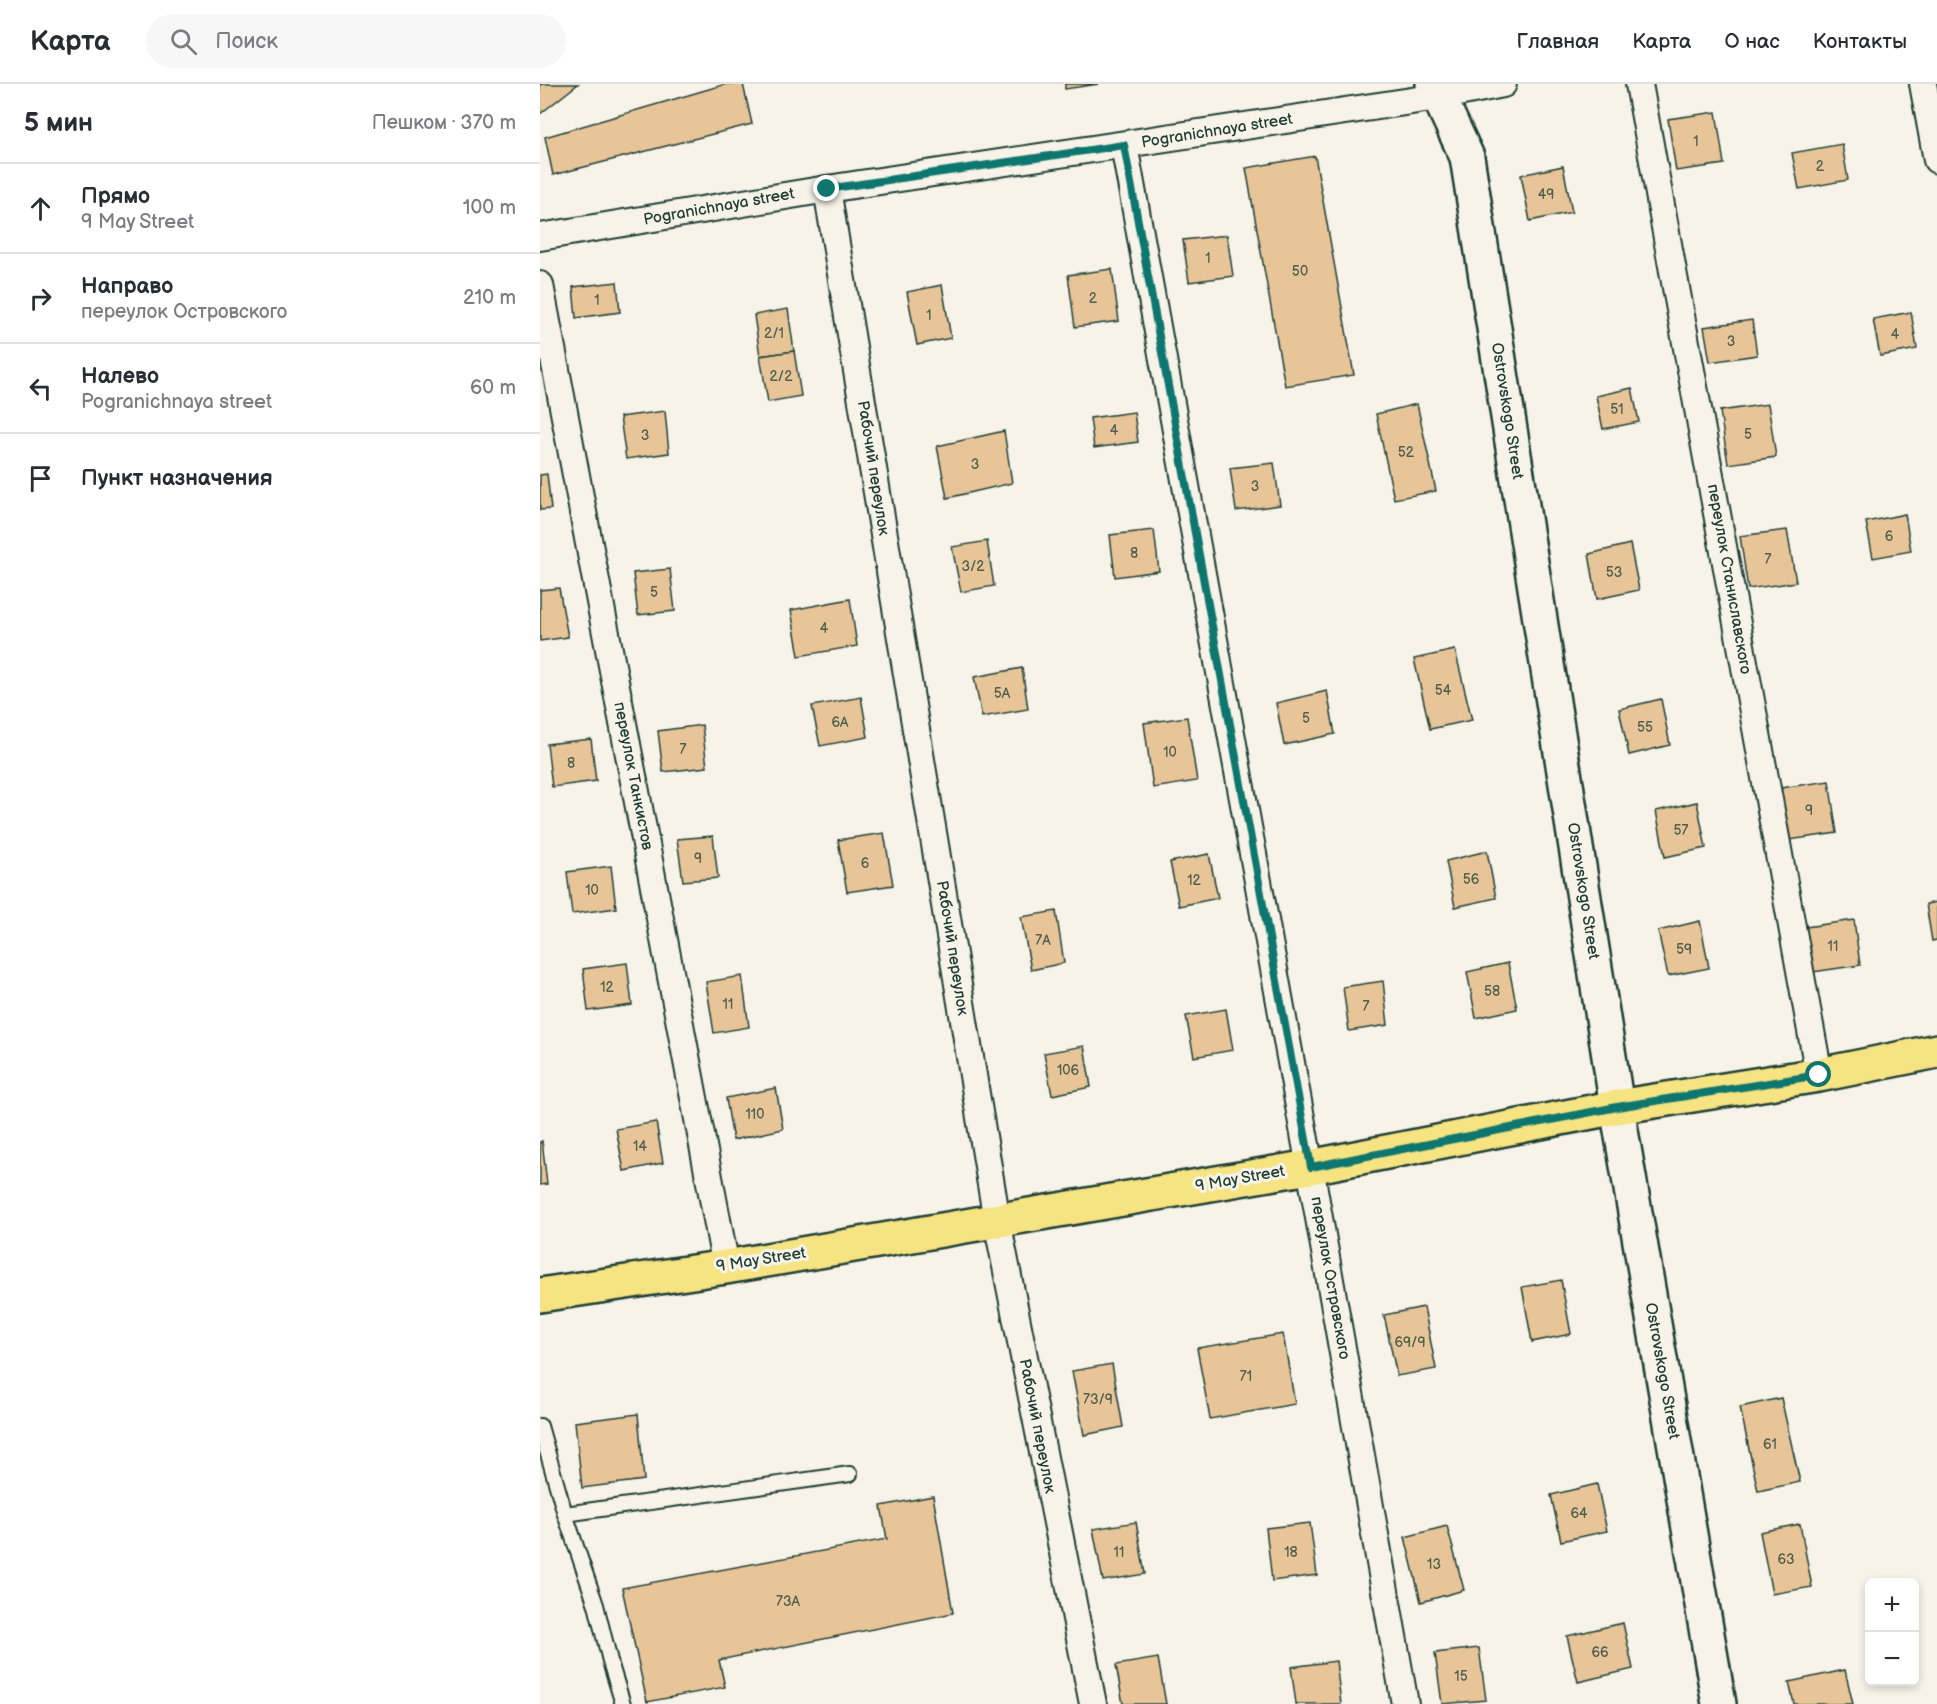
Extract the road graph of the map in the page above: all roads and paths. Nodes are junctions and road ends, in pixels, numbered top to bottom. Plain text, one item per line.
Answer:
1 (1503, 84) edge
2 (1640, 84) edge
3 (1923, 84) edge
4 (1435, 90) edge
5 (1124, 145) junction
6 (1937, 159) edge
7 (827, 189) junction
8 (540, 237) edge
9 (540, 285) edge
10 (1937, 1051) edge
11 (1819, 1075) junction
12 (1617, 1107) junction
13 (1311, 1167) junction
14 (997, 1221) junction
15 (726, 1267) junction
16 (540, 1295) edge
17 (540, 1426) edge
18 (850, 1474) dead end
19 (565, 1514) junction
20 (624, 1704) edge
21 (1093, 1704) edge
22 (1405, 1704) edge
23 (1719, 1704) edge

1 - 4 street, Pogranichnaya street
2 - 11 street, переулок Станиславского
3 - 6 street
4 - 5 street, Pogranichnaya street
4 - 12 main road, Ostrovskogo Street
5 - 7 street, Pogranichnaya street
5 - 13 street, переулок Островского
7 - 8 street, Pogranichnaya street
7 - 14 street, Рабочий переулок
9 - 15 street, переулок Танкистов
10 - 11 main road, 9 May Street
11 - 12 main road, 9 May Street
12 - 13 main road, 9 May Street
12 - 23 main road, Ostrovskogo Street
13 - 14 main road, 9 May Street
13 - 22 street, переулок Островского
14 - 15 main road, 9 May Street
14 - 21 street, Рабочий переулок
15 - 16 main road, 9 May Street
17 - 19 lane
18 - 19 lane
19 - 20 lane

